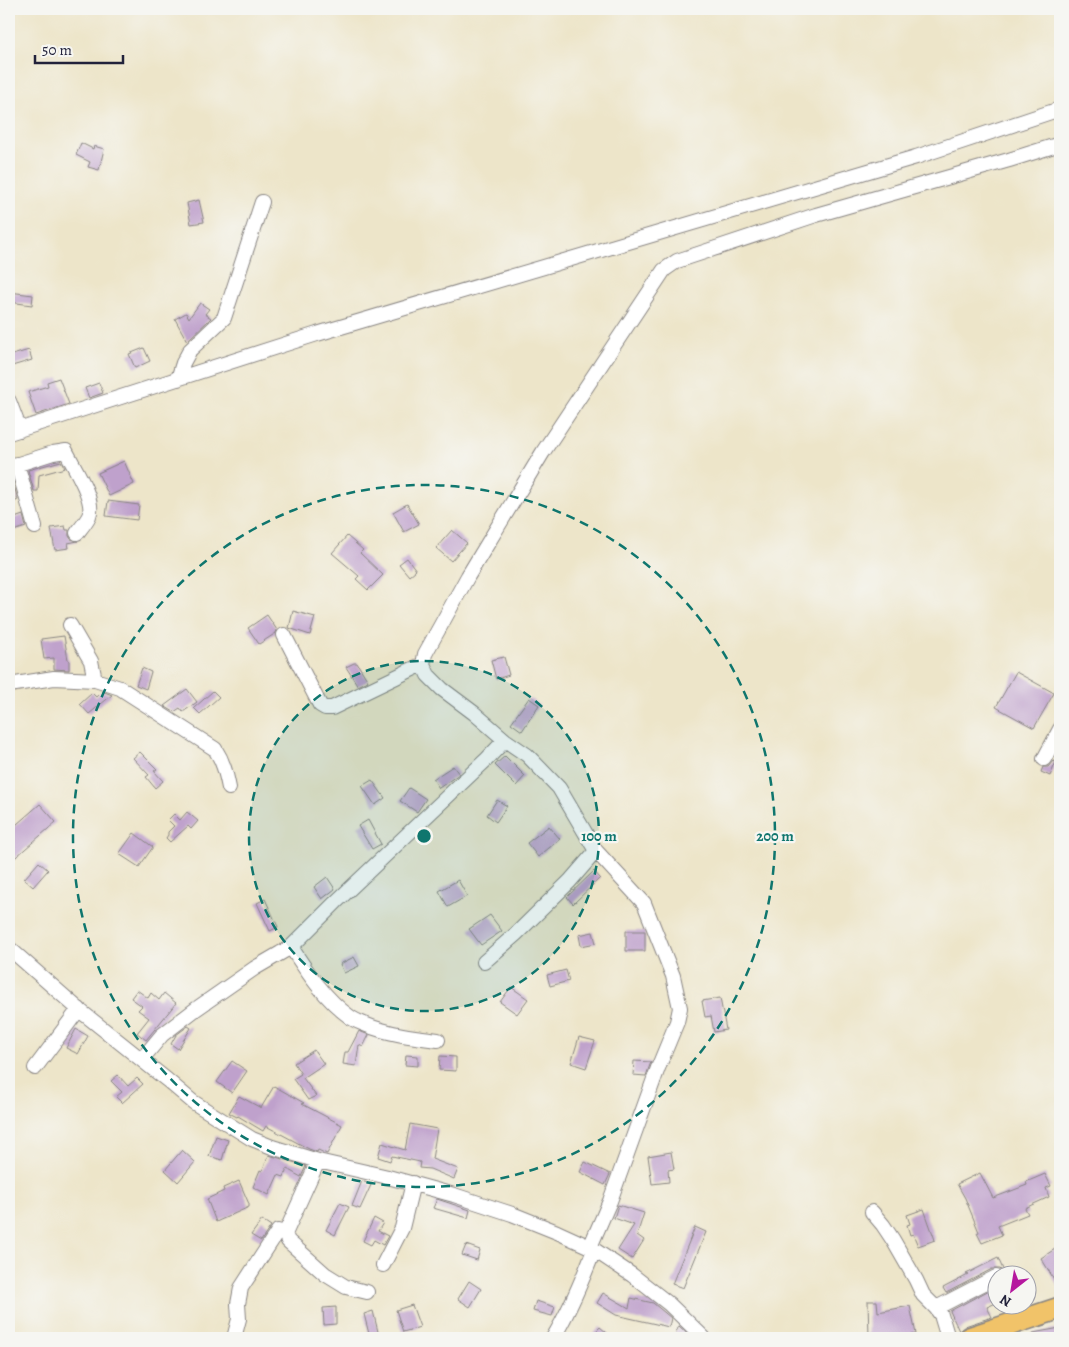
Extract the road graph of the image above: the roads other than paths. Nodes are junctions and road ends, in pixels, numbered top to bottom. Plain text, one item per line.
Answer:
1 (1060, 109) edge
2 (1060, 144) edge
3 (262, 202) dead end
4 (178, 379) junction
5 (9, 401) edge
6 (14, 431) edge
7 (13, 466) edge
8 (35, 527) dead end
9 (77, 533) dead end
10 (70, 625) dead end
11 (284, 635) dead end
12 (423, 664) junction
13 (95, 680) junction
14 (9, 685) edge
15 (1060, 729) edge
16 (504, 740) junction
17 (1044, 759) dead end
18 (229, 788) dead end
19 (596, 851) junction
20 (291, 947) junction
21 (9, 948) edge
22 (484, 962) dead end
23 (78, 1009) junction
24 (438, 1040) dead end
25 (142, 1060) junction
26 (36, 1068) dead end
27 (318, 1162) junction
28 (413, 1183) junction
29 (872, 1212) dead end
30 (285, 1234) junction
31 (592, 1249) junction
32 (383, 1265) dead end
33 (986, 1281) edge
34 (367, 1292) dead end
35 (936, 1308) junction
36 (1060, 1308) edge
37 (975, 1337) edge
38 (234, 1338) edge
39 (553, 1338) edge
40 (704, 1338) edge
41 (948, 1338) edge

1 - 4 street
2 - 12 street
3 - 4 street
4 - 6 street
5 - 6 street
7 - 8 street
7 - 9 street
10 - 13 street
11 - 12 street
12 - 16 street
13 - 14 street
13 - 18 street
15 - 17 street
16 - 19 street
16 - 20 street
19 - 22 street
19 - 31 street
20 - 24 street
20 - 25 street
21 - 23 street
23 - 25 street
23 - 26 street
25 - 27 street
27 - 28 street
27 - 30 street
28 - 31 street
28 - 32 street
29 - 35 street
30 - 34 street
30 - 38 street
31 - 39 street
31 - 40 street
33 - 35 street
35 - 41 street
36 - 37 main road

